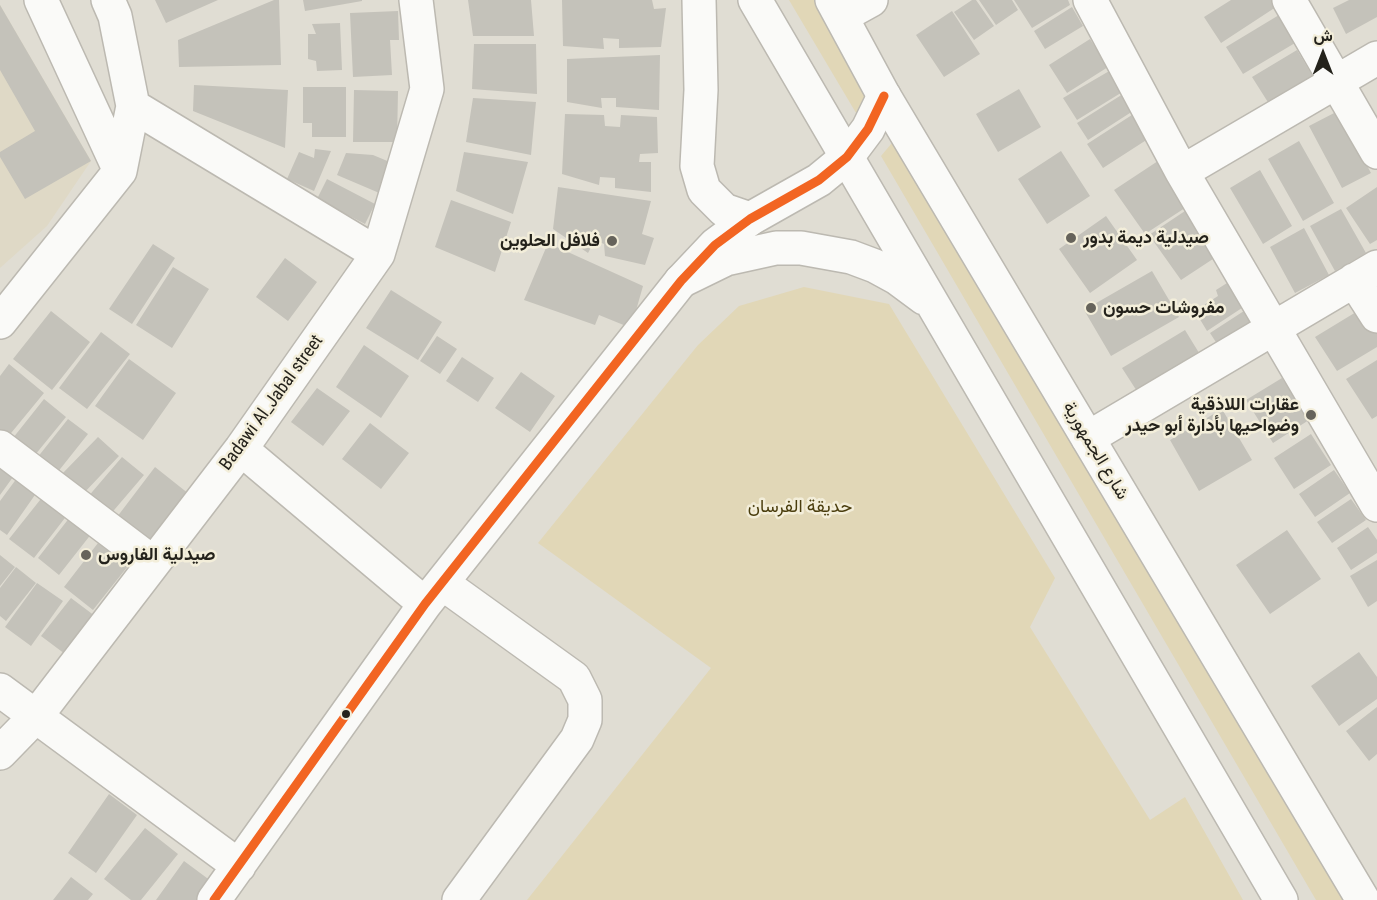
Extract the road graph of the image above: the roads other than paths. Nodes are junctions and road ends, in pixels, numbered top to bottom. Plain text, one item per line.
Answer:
1 (41, 0) edge
2 (108, 0) edge
3 (416, 0) edge
4 (699, 0) edge
5 (756, 0) edge
6 (871, 0) edge
7 (1089, 0) edge
8 (1289, 0) edge
9 (837, 8) edge
10 (1377, 58) edge
11 (1335, 82) junction
12 (884, 96) junction
13 (133, 106) junction
14 (1377, 152) edge
15 (847, 158) junction
16 (120, 171) junction
17 (1182, 172) junction
18 (750, 219) junction
19 (378, 254) junction
20 (1366, 274) edge
21 (681, 281) junction
22 (936, 310) junction
23 (3, 311) edge
24 (1377, 316) edge
25 (1273, 326) junction
26 (1088, 438) junction
27 (0, 447) edge
28 (241, 449) junction
29 (1377, 505) edge
30 (152, 562) junction
31 (433, 594) junction
32 (0, 690) edge
33 (38, 715) junction
34 (0, 753) edge
35 (239, 866) junction
36 (1263, 869) junction
37 (214, 900) edge
38 (459, 900) edge
39 (1272, 900) edge
40 (1281, 900) edge
41 (1363, 900) edge

1 - 16 street
2 - 13 street
3 - 19 street, Badawi Al_Jabal street
4 - 18 street
5 - 15 street
6 - 9 street
7 - 17 street
8 - 11 street
9 - 12 street, شارع الجمهورية
10 - 11 street
11 - 14 street
11 - 17 street
12 - 15 street
12 - 26 street, شارع الجمهورية
13 - 16 street
13 - 19 street
15 - 18 street
15 - 22 street
16 - 23 street
17 - 25 street
18 - 21 street
19 - 28 street, Badawi Al_Jabal street
20 - 24 street
20 - 25 street
21 - 22 street
21 - 31 street
22 - 36 street
25 - 26 street
25 - 29 street
26 - 41 street, شارع الجمهورية
27 - 30 street
28 - 30 street, Badawi Al_Jabal street
28 - 31 street
30 - 33 street, Badawi Al_Jabal street
31 - 35 street
31 - 38 street
32 - 33 street
33 - 34 street, Badawi Al_Jabal street
33 - 35 street
35 - 37 street
36 - 39 street
36 - 40 street

